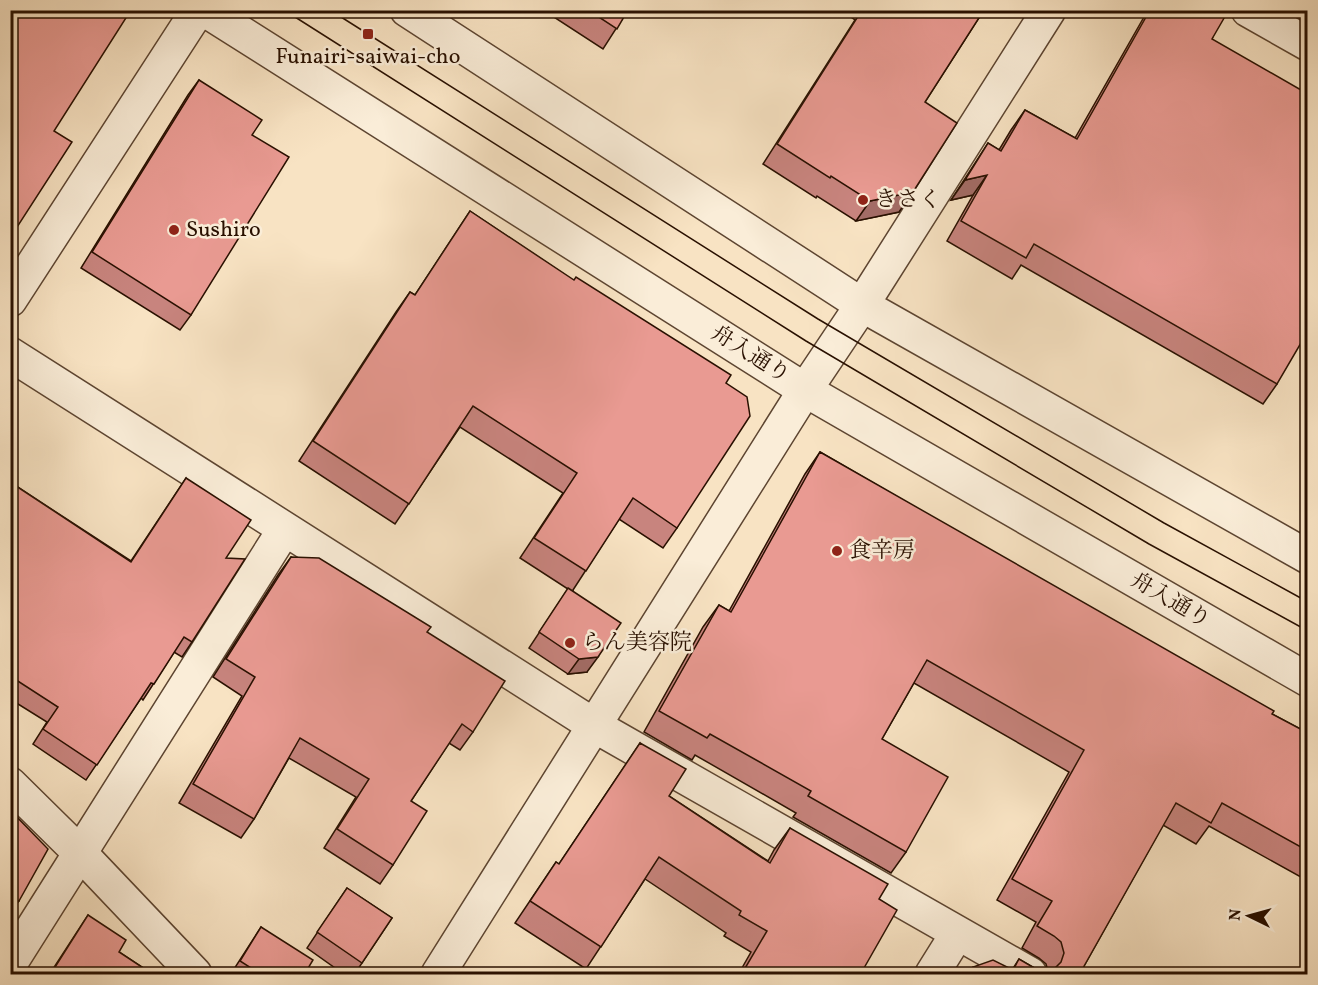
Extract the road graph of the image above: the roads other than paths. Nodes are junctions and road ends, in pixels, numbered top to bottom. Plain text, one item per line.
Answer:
1 (198, 10) edge
2 (205, 10) edge
3 (407, 10) edge
4 (1049, 10) edge
5 (1248, 10) edge
6 (1308, 44) edge
7 (10, 300) edge
8 (862, 305) junction
9 (10, 354) edge
10 (805, 390) junction
11 (284, 530) junction
12 (1308, 557) edge
13 (1308, 680) edge
14 (595, 726) junction
15 (10, 784) edge
16 (81, 854) junction
17 (957, 934) junction
18 (10, 964) edge
19 (195, 975) edge
20 (438, 975) edge
21 (932, 975) edge
22 (1030, 975) edge

1 - 7 street
2 - 10 street, 舟入通り
3 - 8 street
4 - 8 street
5 - 6 street
8 - 10 street
8 - 12 street
9 - 11 street
10 - 13 street, 舟入通り
10 - 14 street
11 - 14 street
11 - 16 street
14 - 17 street
14 - 20 street
15 - 16 street
16 - 18 street
16 - 19 street
17 - 21 street
17 - 22 street

